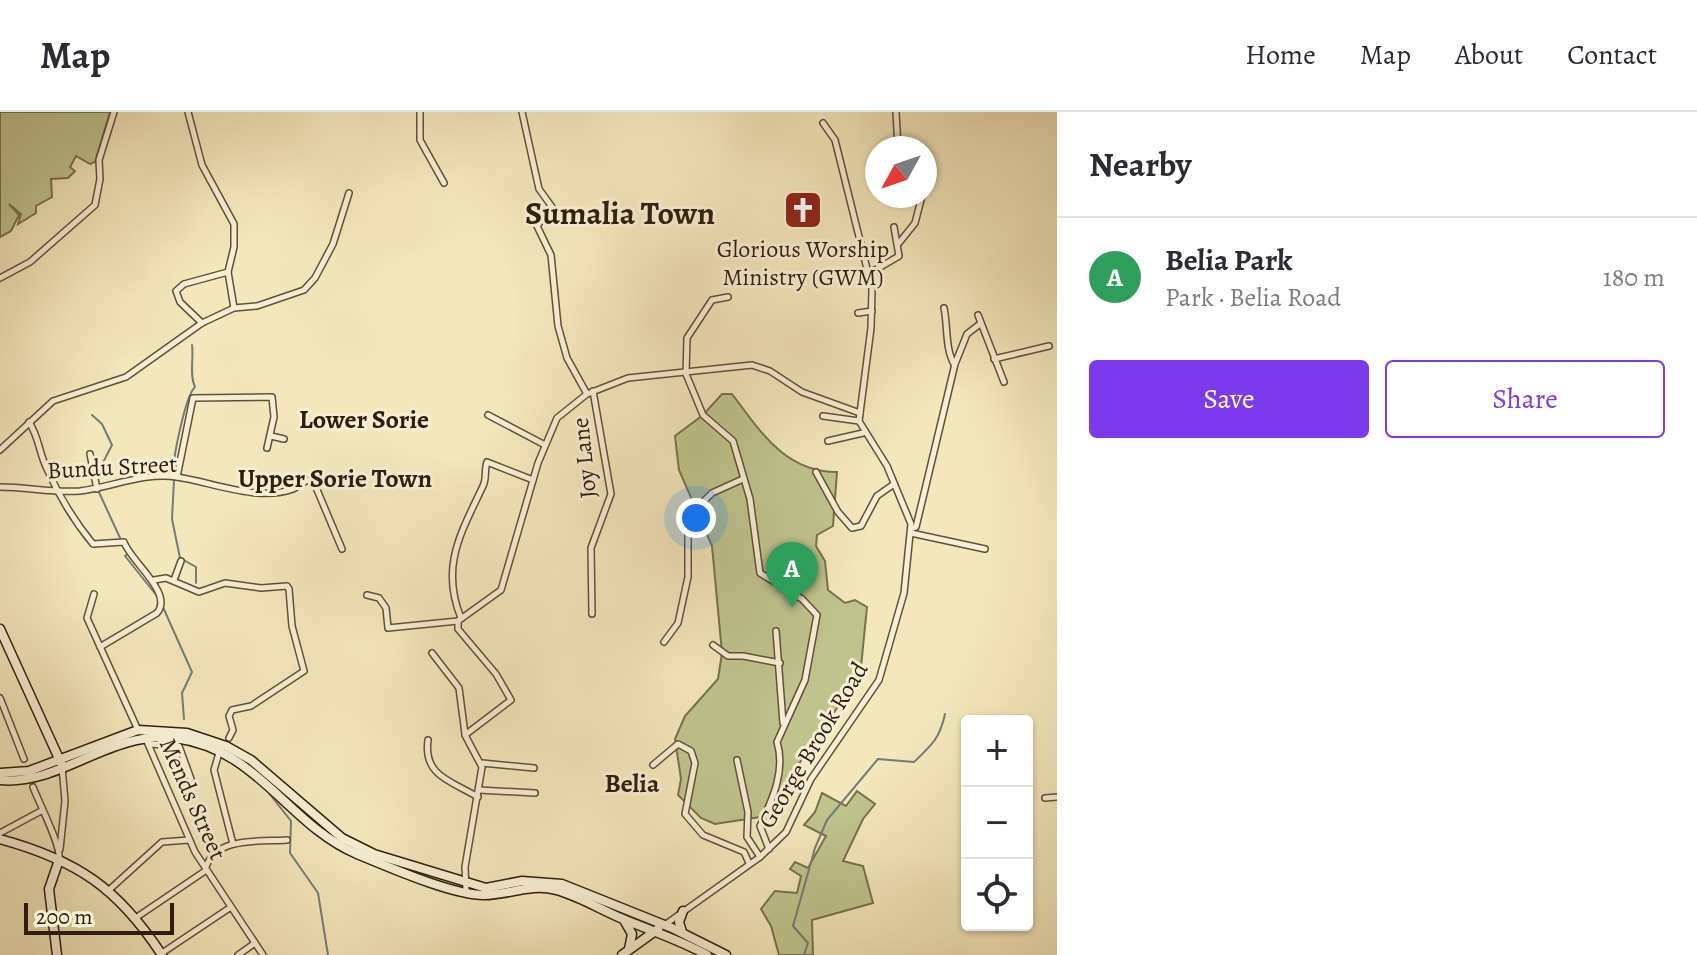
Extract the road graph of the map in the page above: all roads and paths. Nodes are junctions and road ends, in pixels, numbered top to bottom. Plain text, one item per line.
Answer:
1 (114, 112) edge
2 (188, 112) edge
3 (420, 112) edge
4 (522, 112) edge
5 (896, 112) edge
6 (823, 123) dead end
7 (897, 136) edge
8 (444, 183) dead end
9 (349, 193) dead end
10 (919, 208) edge
11 (894, 227) dead end
12 (898, 244) junction
13 (228, 272) junction
14 (870, 273) junction
15 (0, 278) edge
16 (728, 297) dead end
17 (234, 308) junction
18 (944, 308) dead end
19 (872, 311) junction
20 (858, 313) dead end
21 (978, 315) dead end
22 (202, 323) junction
23 (980, 324) junction
24 (1049, 346) dead end
25 (994, 359) junction
26 (955, 364) junction
27 (686, 374) junction
28 (1004, 382) dead end
29 (590, 392) junction
30 (860, 413) junction
31 (488, 415) dead end
32 (823, 416) dead end
33 (859, 421) junction
34 (29, 422) junction
35 (863, 433) junction
36 (271, 436) junction
37 (284, 439) dead end
38 (828, 441) dead end
39 (545, 445) junction
40 (267, 448) dead end
41 (0, 450) edge
42 (90, 454) dead end
43 (816, 472) dead end
44 (177, 477) junction
45 (743, 479) junction
46 (533, 480) junction
47 (894, 484) junction
48 (0, 487) edge
49 (97, 489) junction
50 (60, 492) junction
51 (911, 531) junction
52 (342, 549) dead end
53 (985, 549) dead end
54 (181, 561) dead end
55 (154, 580) junction
56 (174, 580) junction
57 (94, 594) dead end
58 (367, 595) dead end
59 (592, 614) dead end
60 (459, 620) junction
61 (0, 629) edge
62 (776, 631) dead end
63 (2, 640) edge
64 (664, 642) dead end
65 (713, 645) dead end
66 (100, 647) junction
67 (432, 653) dead end
68 (780, 663) junction
69 (0, 698) edge
70 (783, 724) junction
71 (465, 735) junction
72 (144, 737) junction
73 (229, 738) dead end
74 (428, 740) dead end
75 (220, 750) junction
76 (24, 759) dead end
77 (737, 760) dead end
78 (61, 763) junction
79 (482, 763) junction
80 (653, 765) dead end
81 (534, 768) dead end
82 (0, 773) edge
83 (191, 779) dead end
84 (0, 780) edge
85 (33, 787) dead end
86 (478, 793) junction
87 (535, 793) dead end
88 (1057, 797) edge
89 (1045, 798) dead end
90 (42, 811) junction
91 (0, 836) edge
92 (189, 840) junction
93 (287, 840) dead end
94 (233, 844) junction
95 (60, 849) junction
96 (769, 849) junction
97 (760, 857) junction
98 (59, 860) junction
99 (749, 863) junction
100 (206, 869) junction
101 (464, 887) junction
102 (109, 890) junction
103 (231, 907) junction
104 (683, 911) junction
105 (137, 917) junction
106 (624, 919) junction
107 (665, 925) junction
108 (656, 931) junction
109 (682, 932) junction
110 (255, 943) junction
111 (696, 949) edge
112 (626, 953) edge
113 (161, 954) edge
114 (720, 954) edge
115 (57, 955) edge
116 (238, 955) edge
117 (263, 955) edge
118 (707, 955) edge

1 - 15 street
2 - 13 street
3 - 8 street
4 - 29 street, Joy Lane
5 - 7 street
6 - 14 street, George Brook Road
9 - 17 street
10 - 12 street
11 - 12 street
12 - 14 street
13 - 17 street
13 - 22 street
14 - 19 street, George Brook Road
16 - 27 street
17 - 22 street
18 - 26 street
19 - 20 street
19 - 30 street, George Brook Road
21 - 23 street
22 - 34 street
23 - 25 street
23 - 26 street
24 - 25 street
25 - 28 street
26 - 51 street
27 - 29 street
27 - 30 street
27 - 45 street
29 - 39 street
29 - 59 street, Joy Lane
30 - 33 street, George Brook Road
31 - 39 street
32 - 33 street
33 - 35 street, George Brook Road
34 - 41 street
34 - 50 street
35 - 38 street
35 - 47 street, George Brook Road
36 - 37 street
36 - 40 street
36 - 44 street
39 - 46 street
42 - 49 street
43 - 47 street
44 - 49 street, Bundu Street
44 - 52 street, Bundu Street
45 - 64 street
45 - 70 street
46 - 60 street
46 - 60 street
47 - 51 street, George Brook Road
48 - 50 street, Bundu Street
49 - 50 street, Bundu Street
50 - 55 street
51 - 53 street
51 - 96 street, George Brook Road
54 - 56 street
55 - 56 street
55 - 66 street
56 - 73 street
57 - 66 street, Mends Street
58 - 60 street
60 - 71 street
61 - 63 main road
62 - 68 street
63 - 78 main road
65 - 68 street
66 - 72 street, Mends Street
67 - 71 street
68 - 70 street
69 - 76 street
70 - 96 street
71 - 79 street
72 - 75 main road
72 - 78 main road
72 - 83 street
72 - 92 street, Mends Street
72 - 101 main road
74 - 86 street
75 - 94 street
75 - 101 main road
77 - 97 street
78 - 82 main road
78 - 84 main road
78 - 95 street
79 - 81 street
79 - 86 street
80 - 99 street
85 - 90 street
86 - 87 street
86 - 101 street
88 - 89 street
90 - 91 street
90 - 95 street
91 - 98 main road
92 - 100 street, Mends Street
92 - 102 street
93 - 94 street
94 - 100 street
95 - 98 street
96 - 97 street, George Brook Road
97 - 99 street, George Brook Road
98 - 102 main road
98 - 115 main road
99 - 104 street, George Brook Road
100 - 103 street, Mends Street
100 - 105 street
101 - 106 main road
101 - 107 main road
102 - 105 main road
103 - 110 street, Mends Street
103 - 113 street
104 - 107 street, George Brook Road
104 - 109 main road
105 - 113 main road
106 - 108 main road
106 - 112 main road
107 - 108 main road
107 - 109 main road
108 - 111 main road
108 - 112 main road
109 - 111 main road
110 - 116 street
110 - 117 street, Mends Street
111 - 114 main road
111 - 118 main road

